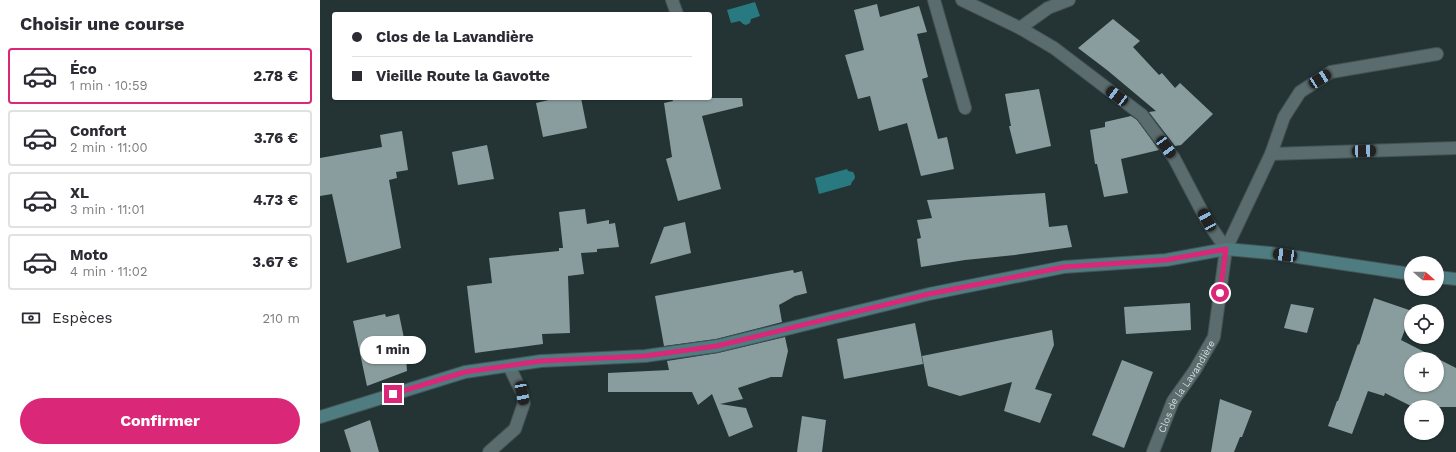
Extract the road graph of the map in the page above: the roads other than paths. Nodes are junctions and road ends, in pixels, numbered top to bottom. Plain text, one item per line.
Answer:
1 (672, 0) edge
2 (934, 0) edge
3 (962, 0) edge
4 (1069, 0) edge
5 (676, 12) edge
6 (1020, 28) junction
7 (1437, 54) dead end
8 (965, 108) dead end
9 (1456, 148) edge
10 (1271, 154) junction
11 (1226, 249) junction
12 (1404, 273) edge
13 (1444, 278) edge
14 (1456, 279) edge
15 (509, 366) junction
16 (320, 417) edge
17 (489, 452) edge
18 (1153, 452) edge

1 - 5 street
2 - 8 street
3 - 6 street
4 - 6 street
6 - 11 street
7 - 10 street, Clos de la Lavandière
9 - 10 street
10 - 11 street, Clos de la Lavandière
11 - 12 street
11 - 15 street
11 - 18 street, Clos de la Lavandière
13 - 14 street
15 - 16 street
15 - 17 street

